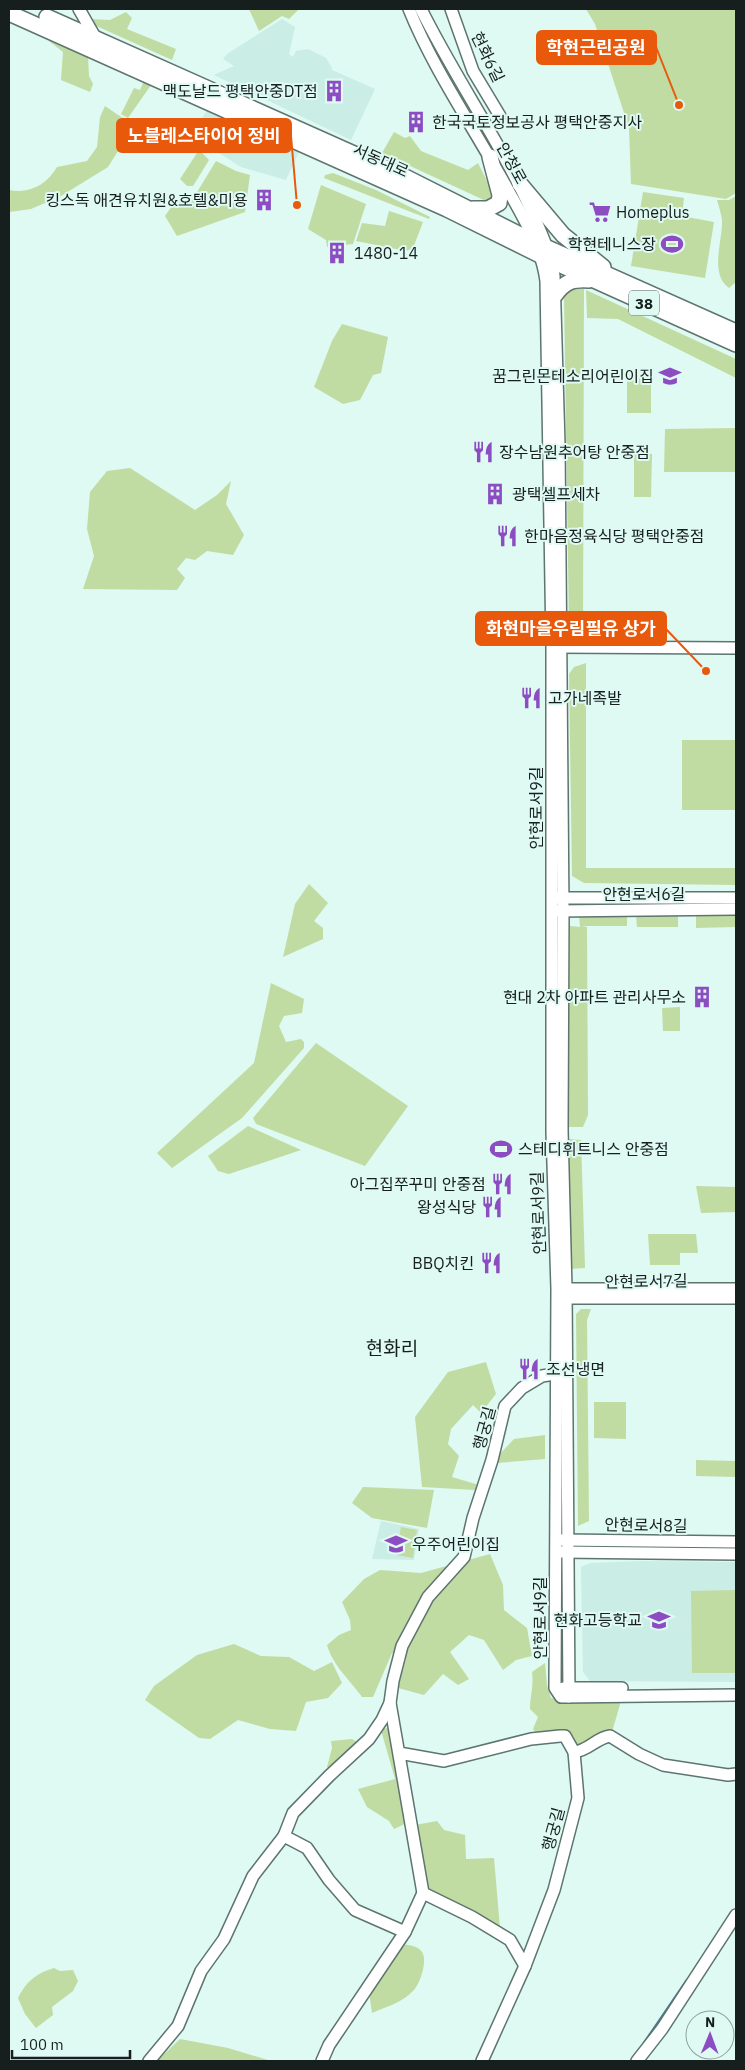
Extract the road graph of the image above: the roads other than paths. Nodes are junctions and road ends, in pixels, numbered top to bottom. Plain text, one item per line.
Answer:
1 (26, 9) edge
2 (79, 9) edge
3 (451, 9) edge
4 (415, 10) edge
5 (9, 12) edge
6 (94, 37) junction
7 (500, 116) dead end
8 (490, 157) junction
9 (520, 184) junction
10 (469, 208) junction
11 (544, 251) junction
12 (594, 280) junction
13 (623, 282) junction
14 (555, 294) junction
15 (736, 332) edge
16 (736, 344) edge
17 (556, 648) junction
18 (736, 648) edge
19 (558, 898) junction
20 (736, 898) edge
21 (736, 909) edge
22 (558, 911) junction
23 (736, 1289) edge
24 (561, 1294) junction
25 (736, 1298) edge
26 (560, 1373) junction
27 (736, 1542) edge
28 (561, 1546) junction
29 (736, 1554) edge
30 (736, 1688) edge
31 (569, 1692) junction
32 (736, 1695) edge
33 (390, 1703) junction
34 (574, 1752) junction
35 (399, 1753) junction
36 (736, 1774) edge
37 (284, 1836) junction
38 (423, 1893) junction
39 (736, 1915) edge
40 (405, 1932) junction
41 (525, 1966) junction
42 (149, 2061) edge
43 (322, 2061) edge
44 (482, 2061) edge
45 (636, 2061) edge

1 - 6 main road, 서동대로 / 38
2 - 6 street
3 - 7 street, 현화6길
4 - 8 street, 안청로
4 - 9 street, 안청로
5 - 11 main road, 서동대로 / 38
6 - 10 main road, 서동대로 / 38
8 - 10 main road
8 - 11 street, 안청로
9 - 11 street, 안청로
9 - 13 main road
10 - 11 main road, 서동대로 / 38
11 - 12 main road, 서동대로 / 38
11 - 13 main road, 서동대로 / 38
11 - 14 street
11 - 17 street, 안현로서9길
12 - 14 main road
12 - 16 main road, 서동대로 / 38
13 - 15 main road, 서동대로 / 38
14 - 17 street
17 - 18 street
17 - 19 street, 안현로서9길
19 - 20 street, 안현로서6길
19 - 22 street, 안현로서9길
21 - 22 street, 안현로서6길
22 - 24 street, 안현로서9길
23 - 24 street, 안현로서7길
24 - 25 street, 안현로서7길
24 - 26 street, 안현로서9길
26 - 28 street, 안현로서9길
26 - 33 street, 행궁길
27 - 28 street, 안현로서8길
28 - 29 street, 안현로서8길
28 - 31 street
28 - 31 street, 안현로서9길
30 - 31 street, 안현로서9길
31 - 32 street, 안현로서9길
33 - 35 street, 행궁길
33 - 37 street, 행궁길
34 - 35 street
34 - 36 street
34 - 41 street, 행궁길
35 - 38 street, 행궁길
37 - 40 street
37 - 42 street, 행궁길
38 - 40 street
38 - 41 street
39 - 45 street
40 - 43 street
41 - 44 street, 행궁길

